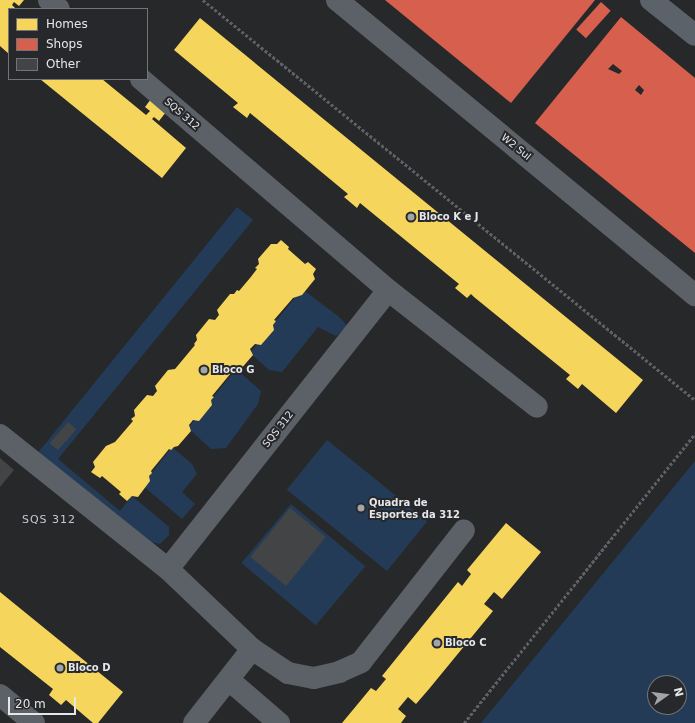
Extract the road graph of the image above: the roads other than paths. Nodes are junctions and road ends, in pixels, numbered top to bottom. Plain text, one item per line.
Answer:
1 (49, 0) edge
2 (337, 0) edge
3 (651, 0) edge
4 (58, 8) edge
5 (695, 35) edge
6 (142, 80) edge
7 (388, 290) junction
8 (695, 295) edge
9 (537, 407) dead end
10 (0, 435) edge
11 (464, 530) dead end
12 (168, 569) junction
13 (252, 649) junction
14 (229, 680) junction
15 (0, 695) edge
16 (34, 723) edge
17 (194, 723) edge
18 (279, 723) edge

1 - 4 street
2 - 8 street, W2 Sul
3 - 5 main road
6 - 7 street, SQS 312
7 - 9 street, SQS 312
7 - 12 street, SQS 312
10 - 12 street
11 - 13 street
12 - 13 street
13 - 14 street
14 - 17 street
14 - 18 street
15 - 16 street

